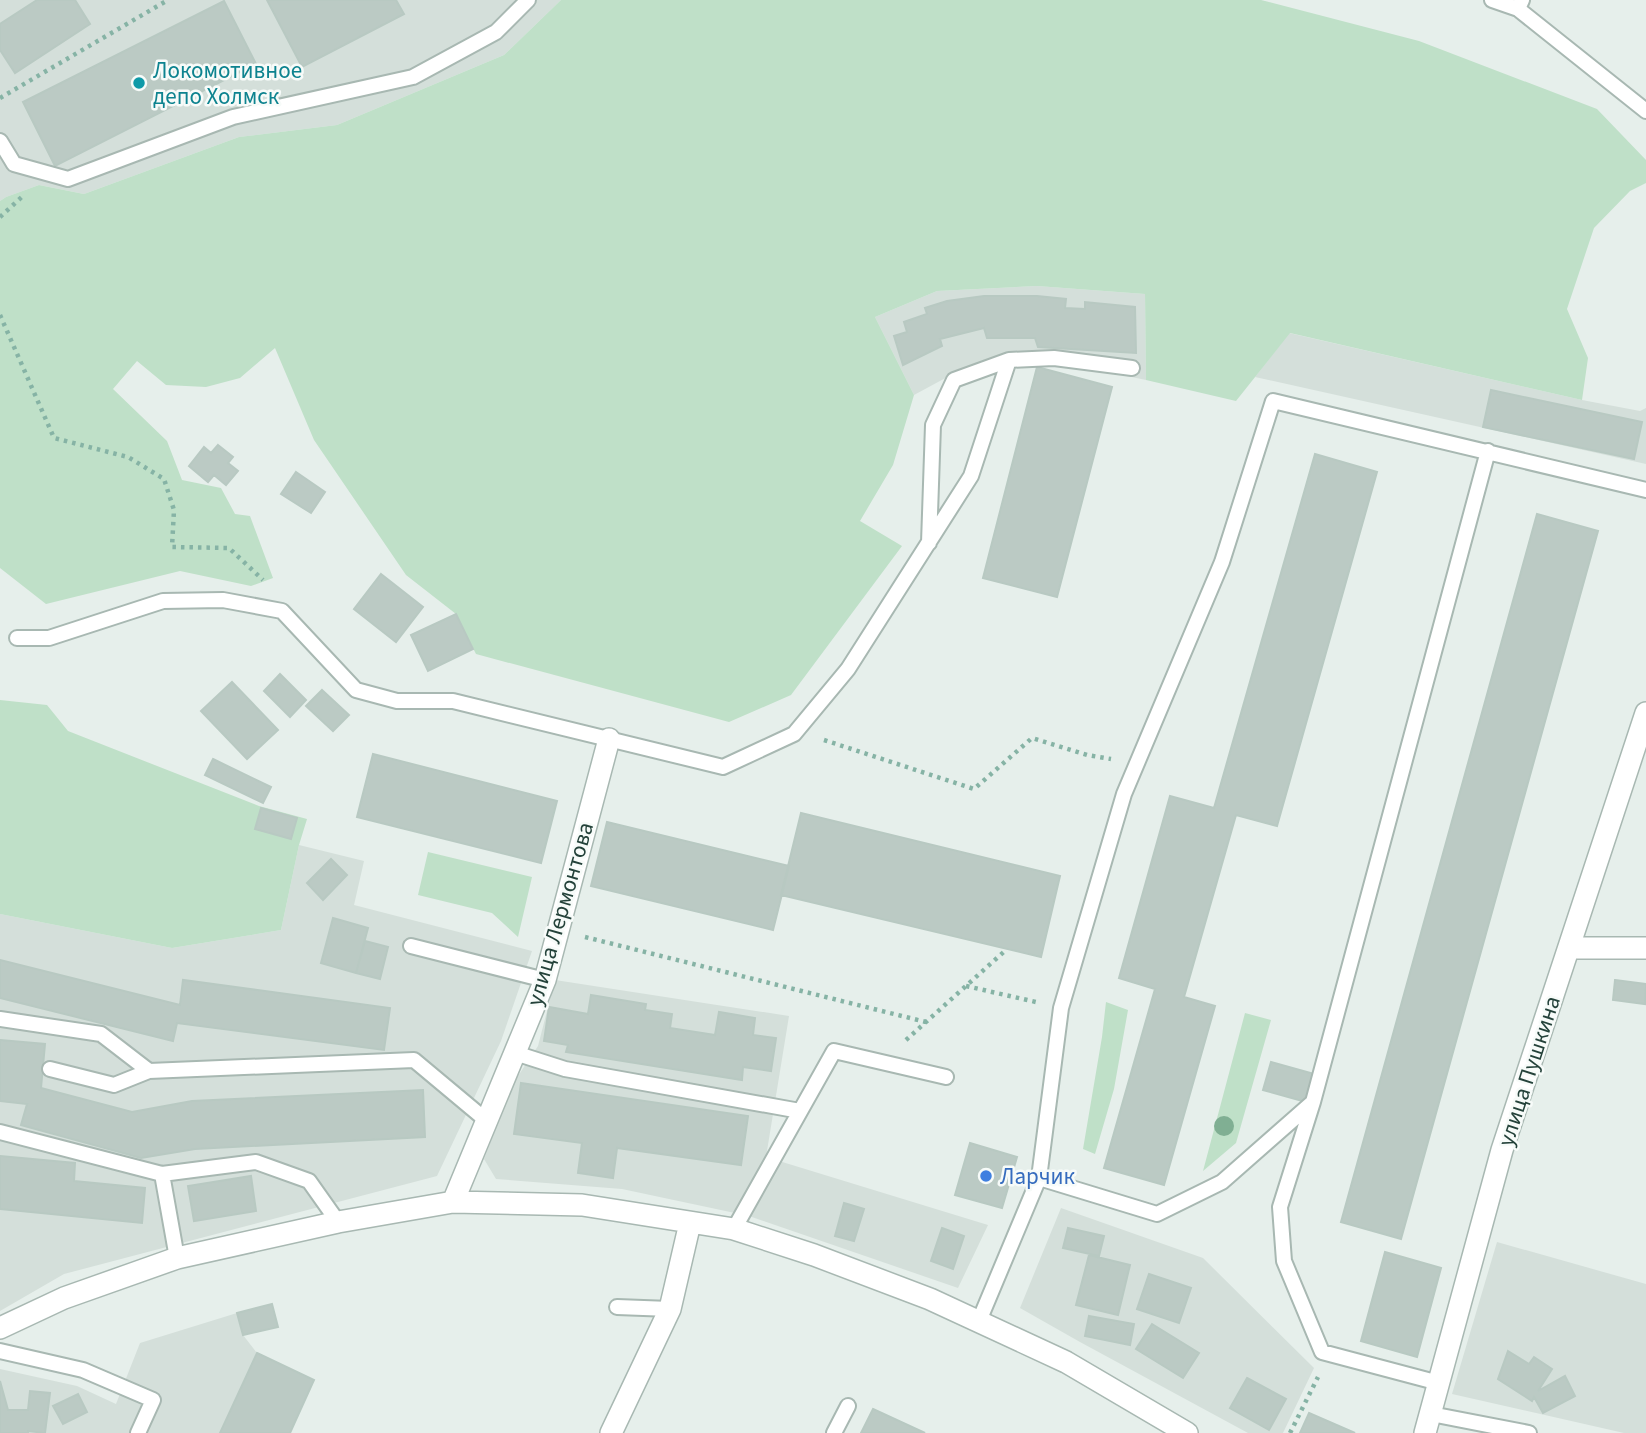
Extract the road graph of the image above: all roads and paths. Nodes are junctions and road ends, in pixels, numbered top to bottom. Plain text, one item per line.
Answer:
1 (168, 0) edge
2 (527, 0) edge
3 (1492, 0) edge
4 (1520, 5) edge
5 (0, 98) edge
6 (1646, 111) edge
7 (0, 141) edge
8 (0, 315) edge
9 (1009, 360) junction
10 (1132, 368) dead end
11 (1488, 451) junction
12 (1646, 490) edge
13 (929, 544) junction
14 (282, 611) junction
15 (17, 638) dead end
16 (1646, 713) edge
17 (609, 739) junction
18 (824, 740) dead end
19 (1087, 755) dead end
20 (557, 930) junction
21 (411, 946) dead end
22 (1007, 948) dead end
23 (1570, 948) junction
24 (1646, 948) edge
25 (545, 980) junction
26 (965, 986) junction
27 (1006, 996) dead end
28 (0, 1019) edge
29 (514, 1053) junction
30 (50, 1069) dead end
31 (149, 1071) junction
32 (946, 1077) dead end
33 (1313, 1102) junction
34 (800, 1111) junction
35 (487, 1121) junction
36 (0, 1132) edge
37 (162, 1174) junction
38 (1039, 1178) junction
39 (453, 1202) junction
40 (338, 1222) junction
41 (690, 1223) junction
42 (734, 1229) junction
43 (177, 1258) junction
44 (617, 1307) dead end
45 (670, 1309) junction
46 (979, 1321) junction
47 (0, 1328) edge
48 (0, 1352) edge
49 (1318, 1377) dead end
50 (1439, 1383) junction
51 (848, 1406) dead end
52 (1428, 1423) edge
53 (1175, 1430) edge
54 (138, 1433) edge
55 (611, 1433) edge
56 (834, 1433) edge
57 (1290, 1433) edge
58 (1529, 1433) edge

1 - 5 path
2 - 7 lane
3 - 4 lane
4 - 6 lane
8 - 14 path
9 - 10 lane
9 - 13 lane
9 - 13 lane
11 - 12 lane
11 - 33 lane
11 - 38 lane
13 - 17 lane
14 - 15 lane
14 - 17 lane
16 - 23 street, улица Пушкина
17 - 20 street, улица Лермонтова
18 - 19 path
20 - 25 street, улица Лермонтова
20 - 26 path
21 - 25 lane
22 - 26 path
23 - 24 street
23 - 50 street, улица Пушкина
25 - 29 street, улица Лермонтова
26 - 27 path
28 - 31 lane
29 - 34 lane
29 - 35 street, улица Лермонтова
30 - 31 lane
31 - 35 lane
32 - 34 lane
33 - 38 lane
33 - 50 lane
34 - 42 lane
35 - 39 street, улица Лермонтова
36 - 37 lane
37 - 40 lane
37 - 43 lane
38 - 46 lane
39 - 40 street
39 - 41 street
40 - 43 street
41 - 42 street
41 - 45 street
42 - 46 street
43 - 47 street
44 - 45 lane
45 - 55 street
46 - 53 street
48 - 54 lane
49 - 57 path
50 - 52 street, улица Пушкина
51 - 56 lane
52 - 58 lane

